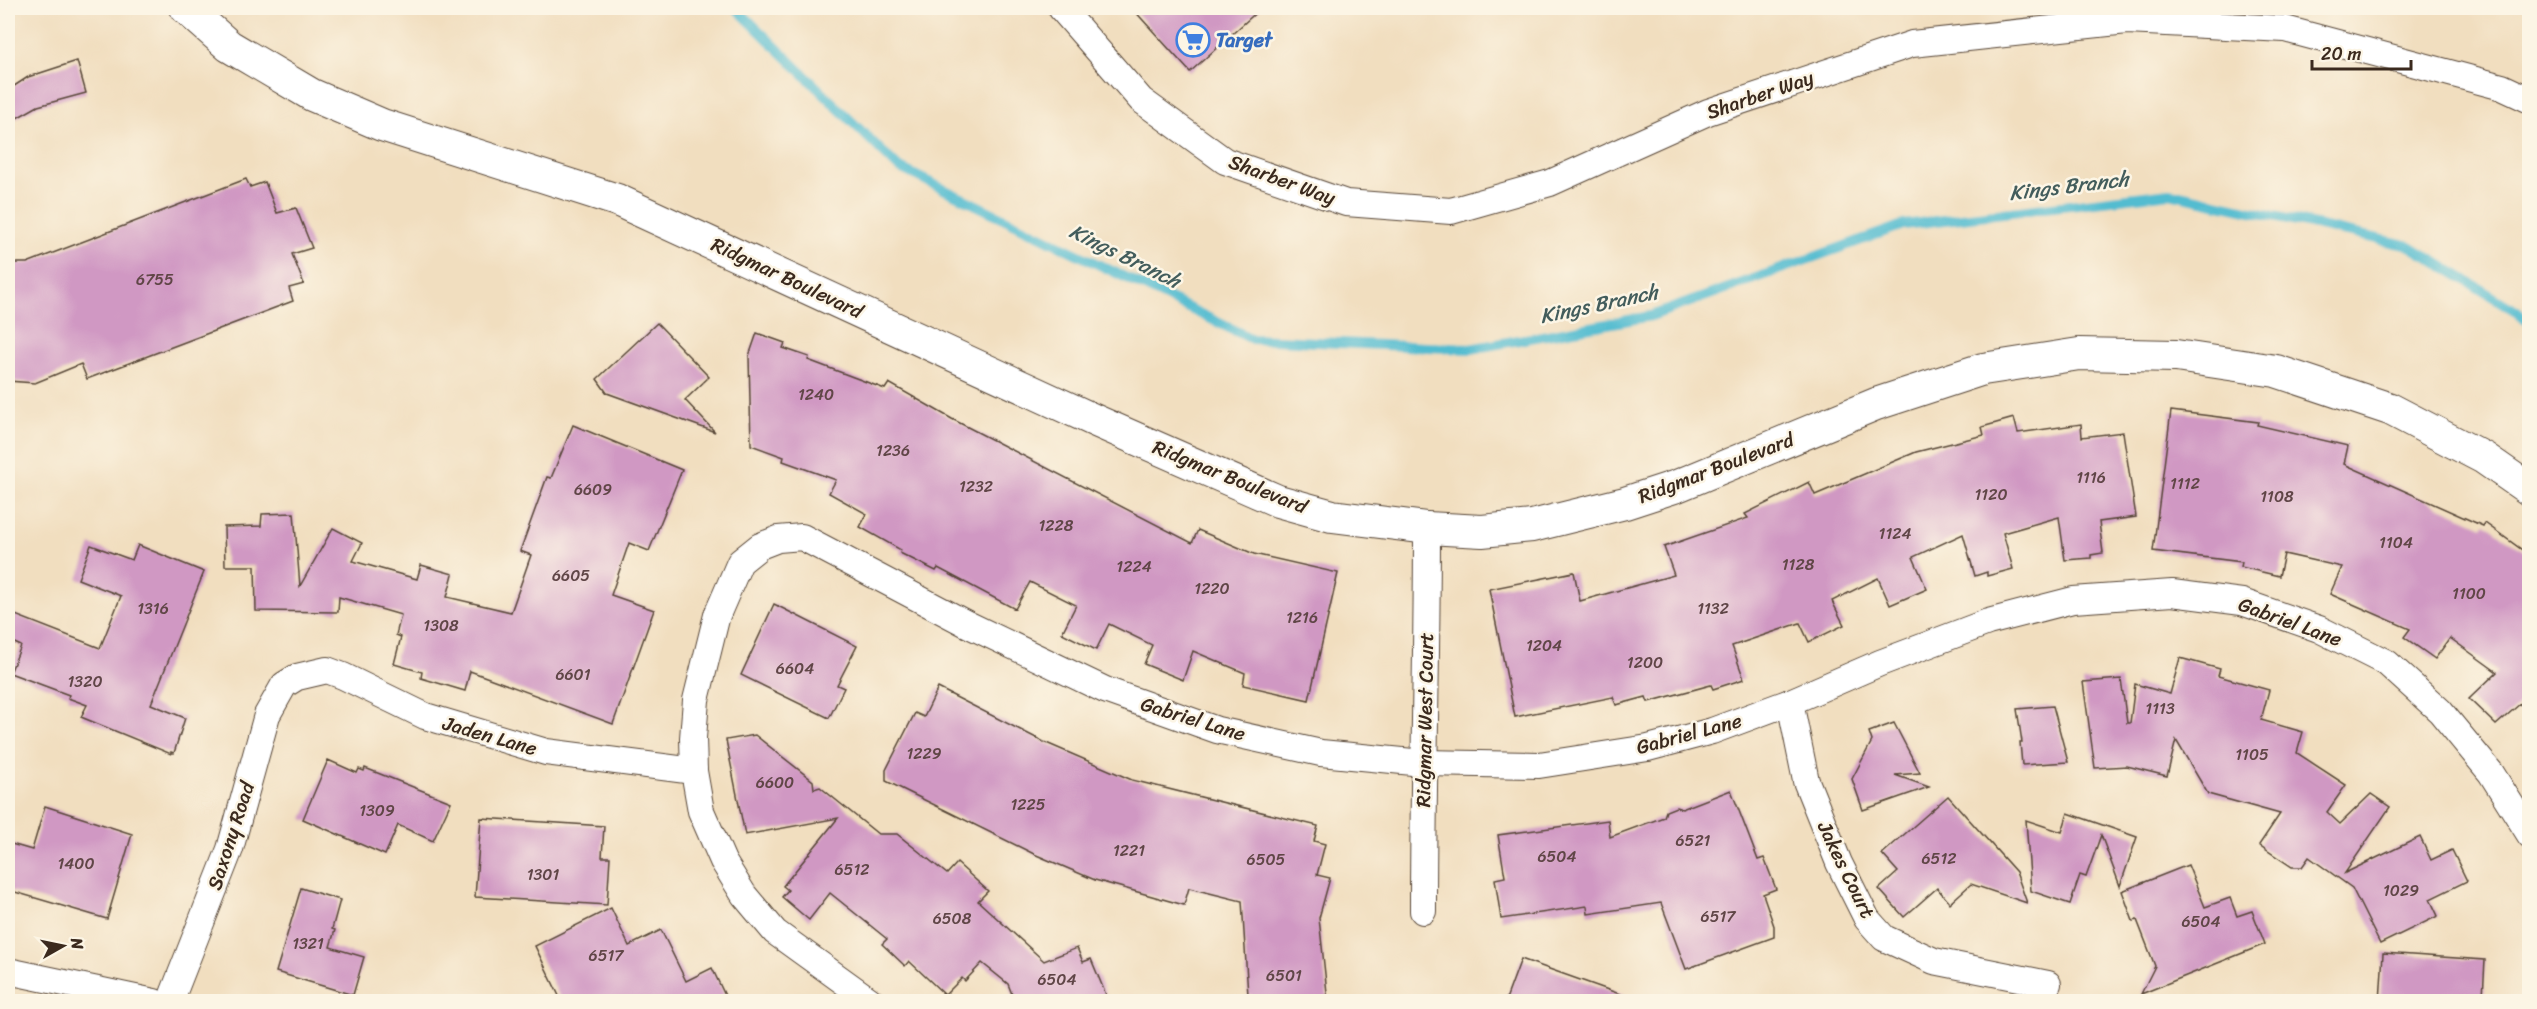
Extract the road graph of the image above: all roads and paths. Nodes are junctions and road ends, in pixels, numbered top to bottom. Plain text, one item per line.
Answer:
1 (186, 8) edge
2 (1061, 8) edge
3 (2529, 100) edge
4 (2529, 490) edge
5 (1427, 528) junction
6 (297, 677) joint
7 (1790, 702) junction
8 (1423, 763) junction
9 (694, 771) junction
10 (2529, 835) edge
11 (1423, 911) dead end
12 (8, 971) edge
13 (2048, 984) dead end
14 (154, 1002) edge
15 (170, 1002) edge
16 (872, 1002) edge

1 - 5 street, Ridgmar Boulevard
2 - 3 street, Sharber Way
4 - 5 street, Ridgmar Boulevard
5 - 8 street, Ridgmar West Court
6 - 9 street, Jaden Lane
6 - 15 street, Saxony Road
7 - 8 street, Gabriel Lane
7 - 10 street, Gabriel Lane
7 - 13 street, Jakes Court
8 - 9 street, Gabriel Lane
8 - 11 street, Ridgmar West Court
9 - 16 street
12 - 14 street

